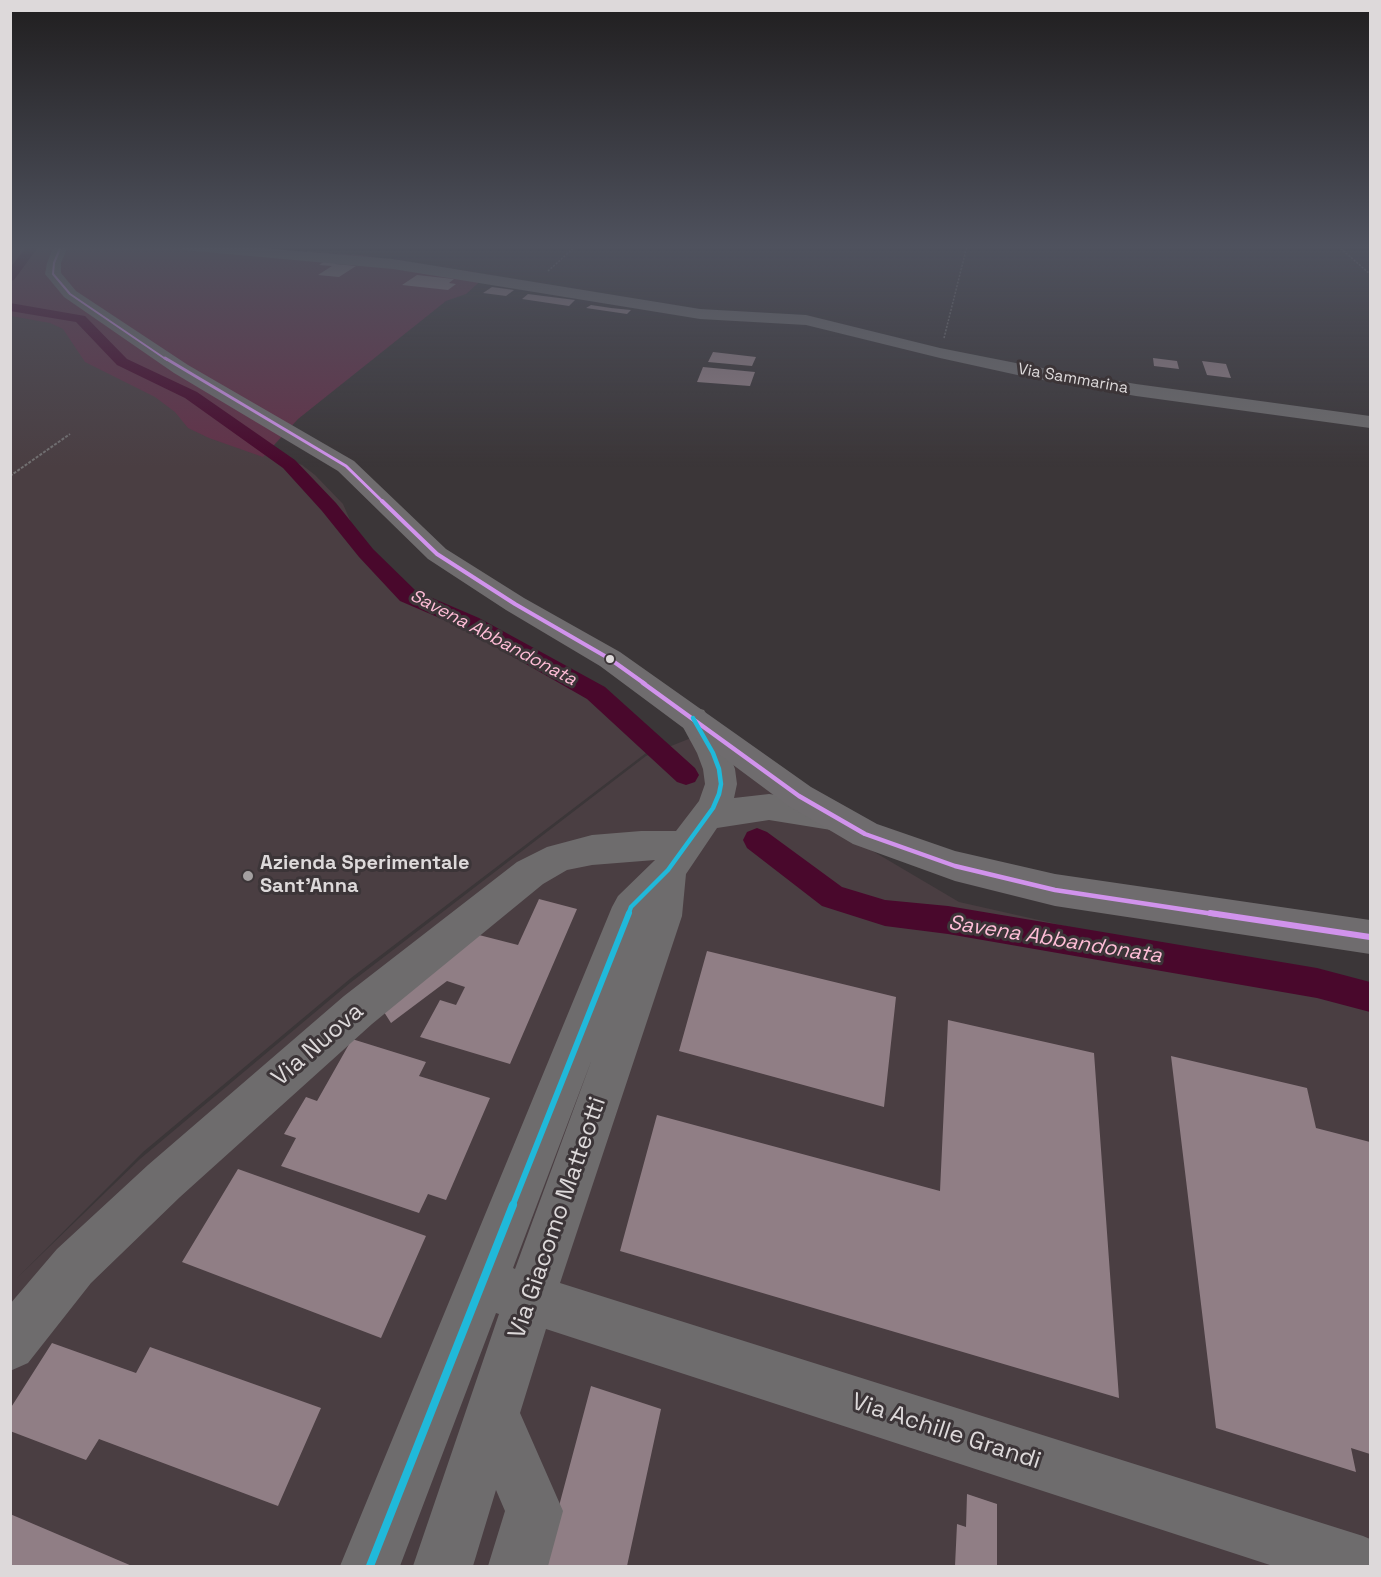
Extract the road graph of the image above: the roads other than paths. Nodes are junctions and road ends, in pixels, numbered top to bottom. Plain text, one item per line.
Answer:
1 (108, 320) edge
2 (799, 320) edge
3 (1371, 422) edge
4 (693, 718) junction
5 (765, 772) junction
6 (831, 816) junction
7 (697, 832) junction
8 (1371, 937) edge
9 (506, 1290) junction
10 (10, 1345) edge
11 (492, 1414) junction
12 (370, 1566) edge
13 (443, 1566) edge
14 (518, 1566) edge
15 (1363, 1566) edge

1 - 4 main road
2 - 3 street, Via Sammarina
4 - 5 main road
4 - 7 street, Via Giacomo Matteotti
5 - 6 main road
5 - 7 street
6 - 7 street
6 - 8 main road
7 - 9 street, Via Giacomo Matteotti
7 - 10 street, Via Nuova
9 - 11 street, Via Giacomo Matteotti
9 - 12 street, Via Giacomo Matteotti
9 - 15 street, Via Achille Grandi
11 - 13 street, Via Giacomo Matteotti
11 - 14 street

